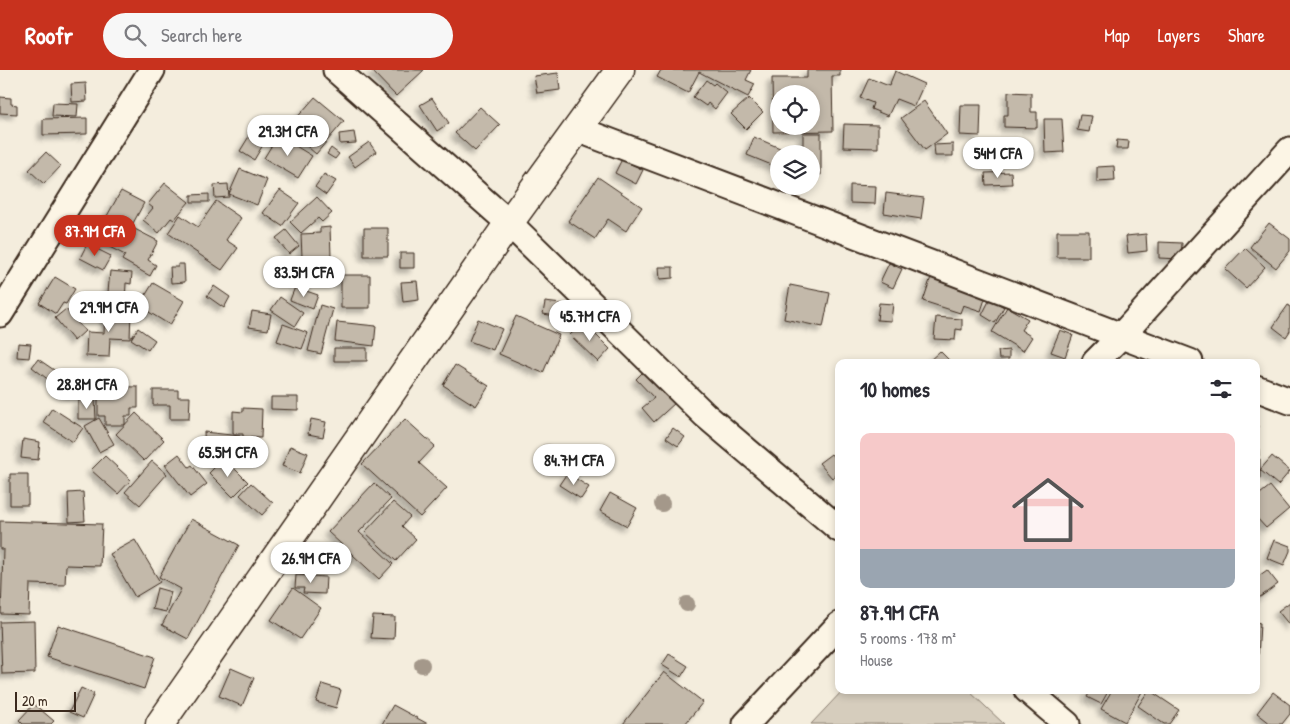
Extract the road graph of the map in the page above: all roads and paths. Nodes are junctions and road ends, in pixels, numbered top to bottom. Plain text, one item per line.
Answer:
1 (152, 70) edge
2 (336, 70) edge
3 (620, 70) edge
4 (577, 129) junction
5 (1290, 150) edge
6 (509, 223) junction
7 (0, 314) edge
8 (1121, 336) junction
9 (1098, 359) edge
10 (1182, 359) edge
11 (1260, 390) edge
12 (1290, 401) edge
13 (835, 526) edge
14 (835, 629) edge
15 (1033, 694) edge
16 (160, 724) edge
17 (746, 724) edge
18 (1067, 724) edge

1 - 7 street
2 - 6 street
3 - 4 main road
4 - 6 main road
4 - 8 street
5 - 8 street
6 - 13 street
6 - 16 main road
8 - 9 street
8 - 10 street
11 - 12 street
14 - 17 street
15 - 18 street

